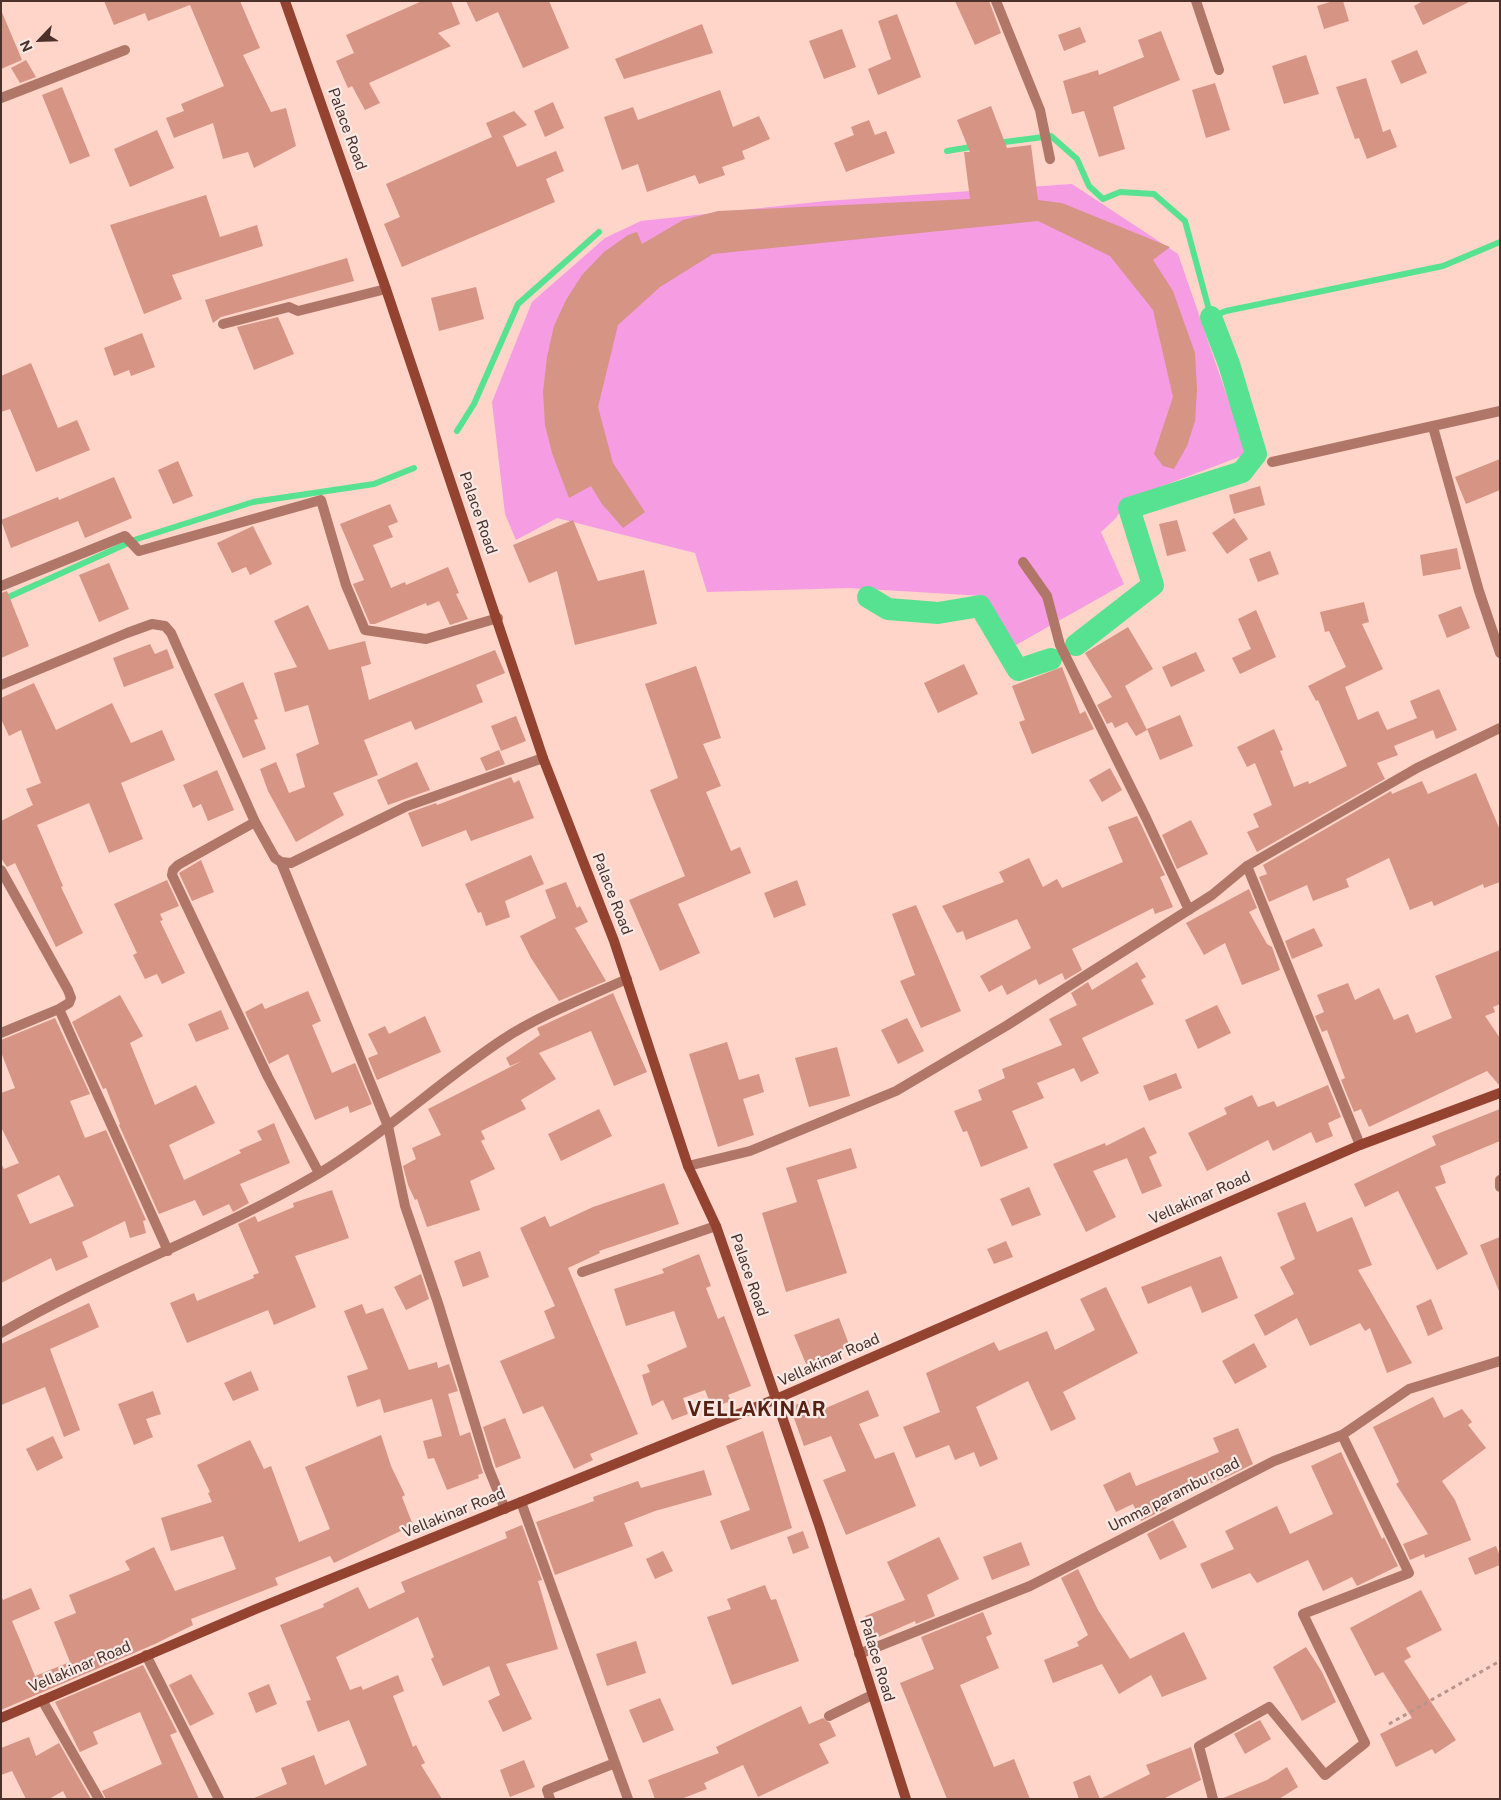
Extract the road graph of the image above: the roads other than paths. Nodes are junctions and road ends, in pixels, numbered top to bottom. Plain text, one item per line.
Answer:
1 (285, 1) edge
2 (996, 1) edge
3 (1196, 1) edge
4 (125, 50) dead end
5 (1219, 70) dead end
6 (1, 98) edge
7 (1050, 159) dead end
8 (386, 288) junction
9 (223, 324) dead end
10 (1500, 411) edge
11 (1433, 427) junction
12 (1272, 462) dead end
13 (1024, 562) dead end
14 (1, 586) edge
15 (498, 618) junction
16 (1500, 653) edge
17 (1, 686) edge
18 (1500, 728) edge
19 (543, 758) junction
20 (255, 822) junction
21 (281, 862) junction
22 (1247, 866) junction
23 (1, 870) edge
24 (1189, 910) junction
25 (627, 979) junction
26 (59, 1009) junction
27 (1, 1032) edge
28 (1500, 1093) edge
29 (388, 1126) junction
30 (1360, 1145) junction
31 (688, 1166) junction
32 (319, 1173) junction
33 (1500, 1180) edge
34 (1500, 1187) edge
35 (716, 1226) junction
36 (168, 1251) junction
37 (582, 1272) dead end
38 (1, 1333) edge
39 (1500, 1361) edge
40 (776, 1399) junction
41 (1342, 1435) junction
42 (521, 1502) junction
43 (505, 1509) junction
44 (860, 1654) junction
45 (146, 1655) junction
46 (872, 1695) junction
47 (42, 1700) junction
48 (829, 1716) dead end
49 (1, 1718) edge
50 (615, 1763) junction
51 (99, 1799) edge
52 (219, 1799) edge
53 (550, 1799) edge
54 (628, 1799) edge
55 (906, 1799) edge
56 (1213, 1799) edge

1 - 8 main road, Palace Road
2 - 7 street
3 - 5 street
4 - 6 street
8 - 9 street
8 - 15 main road, Palace Road
10 - 11 street
11 - 12 street
11 - 16 street
13 - 24 street
14 - 15 street
15 - 19 main road, Palace Road
17 - 20 street
18 - 22 street
19 - 21 street
19 - 25 main road, Palace Road
20 - 21 street
20 - 32 street
21 - 29 street
22 - 24 street
22 - 30 street
23 - 26 street
24 - 31 street
25 - 29 street
25 - 31 main road, Palace Road
26 - 27 street
26 - 36 street
28 - 30 main road, Vellakinar Road
29 - 32 street
29 - 43 street
30 - 40 main road, Vellakinar Road
31 - 35 main road, Palace Road
32 - 36 street
33 - 34 street
35 - 37 street
35 - 40 main road, Palace Road
36 - 38 street
39 - 41 street, Umma parambu road
40 - 42 main road, Vellakinar Road
40 - 44 main road, Palace Road
41 - 44 street, Umma parambu road
41 - 56 street
42 - 43 main road, Vellakinar Road
42 - 50 street
43 - 45 main road, Vellakinar Road
44 - 46 main road, Palace Road
45 - 47 main road, Vellakinar Road
45 - 52 street
46 - 48 street
46 - 55 main road, Palace Road
47 - 49 main road, Vellakinar Road
47 - 51 street
50 - 53 street
50 - 54 street

